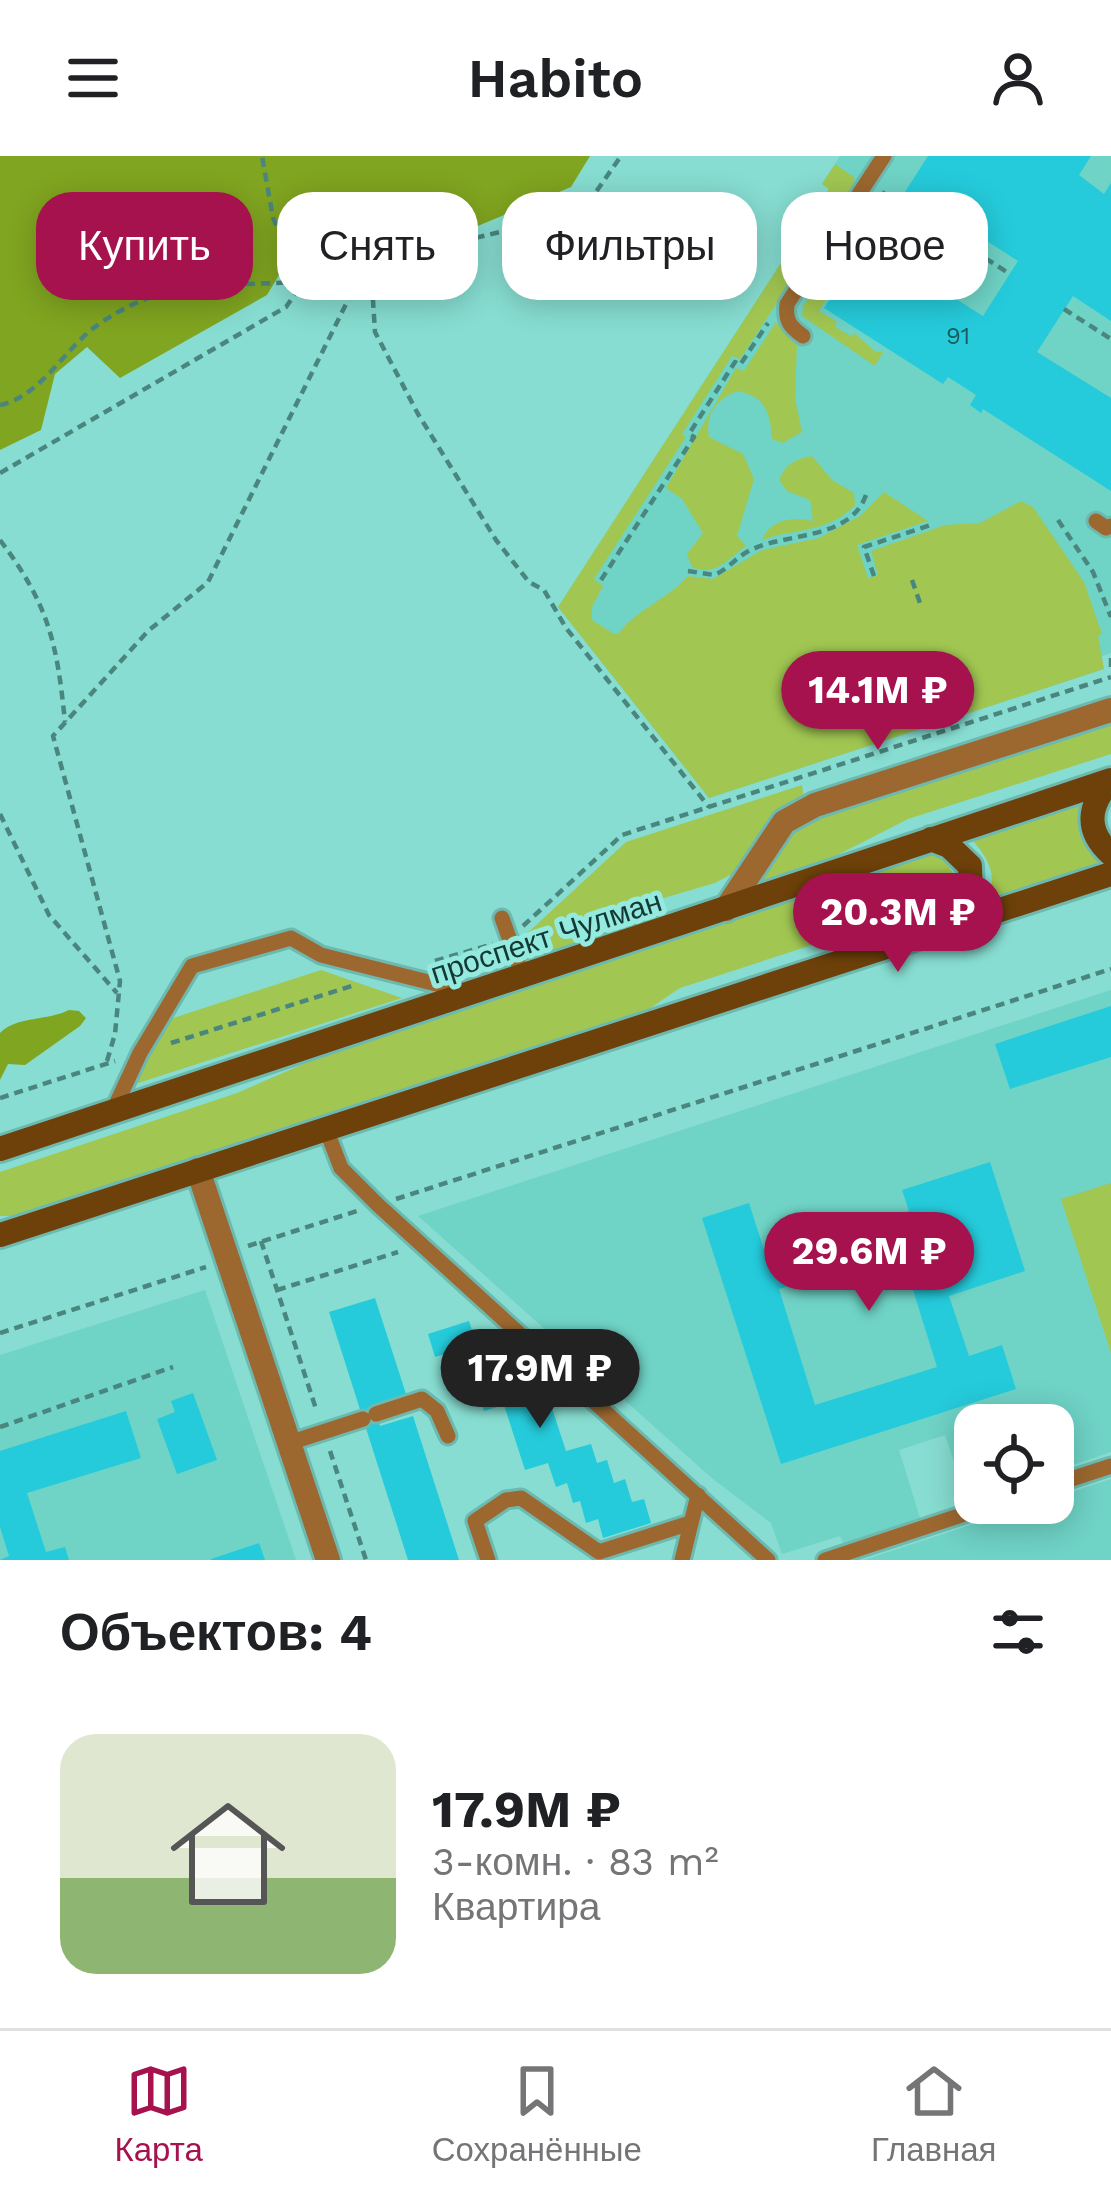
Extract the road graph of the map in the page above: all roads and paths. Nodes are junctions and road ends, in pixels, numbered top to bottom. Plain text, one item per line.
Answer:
1 (262, 156) edge
2 (621, 156) edge
3 (884, 156) edge
4 (277, 226) edge
5 (478, 237) edge
6 (988, 260) edge
7 (1010, 274) dead end
8 (277, 282) edge
9 (291, 300) edge
10 (348, 300) edge
11 (373, 300) edge
12 (787, 304) junction
13 (1064, 309) dead end
14 (803, 336) dead end
15 (1111, 339) edge
16 (0, 405) edge
17 (0, 472) edge
18 (867, 492) dead end
19 (1058, 520) dead end
20 (934, 524) dead end
21 (0, 540) edge
22 (688, 571) dead end
23 (874, 576) dead end
24 (601, 580) dead end
25 (912, 580) dead end
26 (920, 603) dead end
27 (1111, 618) edge
28 (1111, 658) edge
29 (965, 668) dead end
30 (1111, 668) edge
31 (1111, 677) edge
32 (972, 688) dead end
33 (1111, 710) edge
34 (65, 722) junction
35 (1111, 780) edge
36 (710, 807) junction
37 (0, 814) edge
38 (931, 839) junction
39 (1111, 854) edge
40 (1111, 874) edge
41 (726, 909) junction
42 (502, 918) dead end
43 (941, 929) junction
44 (509, 939) junction
45 (421, 965) dead end
46 (1111, 969) edge
47 (521, 974) junction
48 (360, 983) dead end
49 (471, 993) junction
50 (119, 995) junction
51 (140, 1053) junction
52 (106, 1064) junction
53 (0, 1098) edge
54 (112, 1113) junction
55 (326, 1129) junction
56 (0, 1149) edge
57 (198, 1170) junction
58 (378, 1204) junction
59 (4, 1232) edge
60 (261, 1240) junction
61 (422, 1244) junction
62 (226, 1257) junction
63 (277, 1290) junction
64 (0, 1333) edge
65 (173, 1367) dead end
66 (0, 1427) edge
67 (324, 1432) junction
68 (448, 1436) dead end
69 (289, 1444) junction
70 (1111, 1466) edge
71 (1074, 1478) edge
72 (698, 1495) junction
73 (954, 1517) edge
74 (690, 1523) junction
75 (328, 1560) edge
76 (366, 1560) edge
77 (488, 1560) edge
78 (682, 1560) edge
79 (769, 1560) edge
80 (825, 1560) edge

1 - 4 path
2 - 5 path
3 - 12 lane
6 - 7 path
8 - 16 path
9 - 17 path
10 - 34 path
11 - 36 path
12 - 14 lane
12 - 24 path
13 - 15 path
18 - 22 path
19 - 27 path
20 - 23 path
21 - 34 path
25 - 26 path
28 - 30 path
29 - 32 path
31 - 36 path
33 - 41 street
34 - 50 path
35 - 38 main road, проспект Чулман
35 - 39 main road
36 - 44 path
37 - 50 path
38 - 41 main road, проспект Чулман
38 - 43 main road
40 - 43 main road
41 - 47 main road, проспект Чулман
42 - 44 lane
43 - 55 main road
44 - 45 path
44 - 47 lane
46 - 58 path
47 - 49 main road, проспект Чулман
48 - 51 path
49 - 51 lane
49 - 54 main road, проспект Чулман
50 - 52 path
51 - 52 path
51 - 54 lane
52 - 53 path
54 - 56 main road, проспект Чулман
55 - 57 main road
55 - 58 lane
57 - 59 main road
57 - 62 street
58 - 60 path
58 - 61 lane
60 - 62 path
60 - 63 path
61 - 63 path
61 - 72 lane
62 - 64 path
62 - 69 street
63 - 67 path
65 - 66 path
67 - 68 lane
67 - 69 lane
67 - 76 path
69 - 75 street
70 - 71 lane
72 - 74 lane
72 - 79 lane
73 - 80 lane
74 - 77 lane
74 - 78 lane

